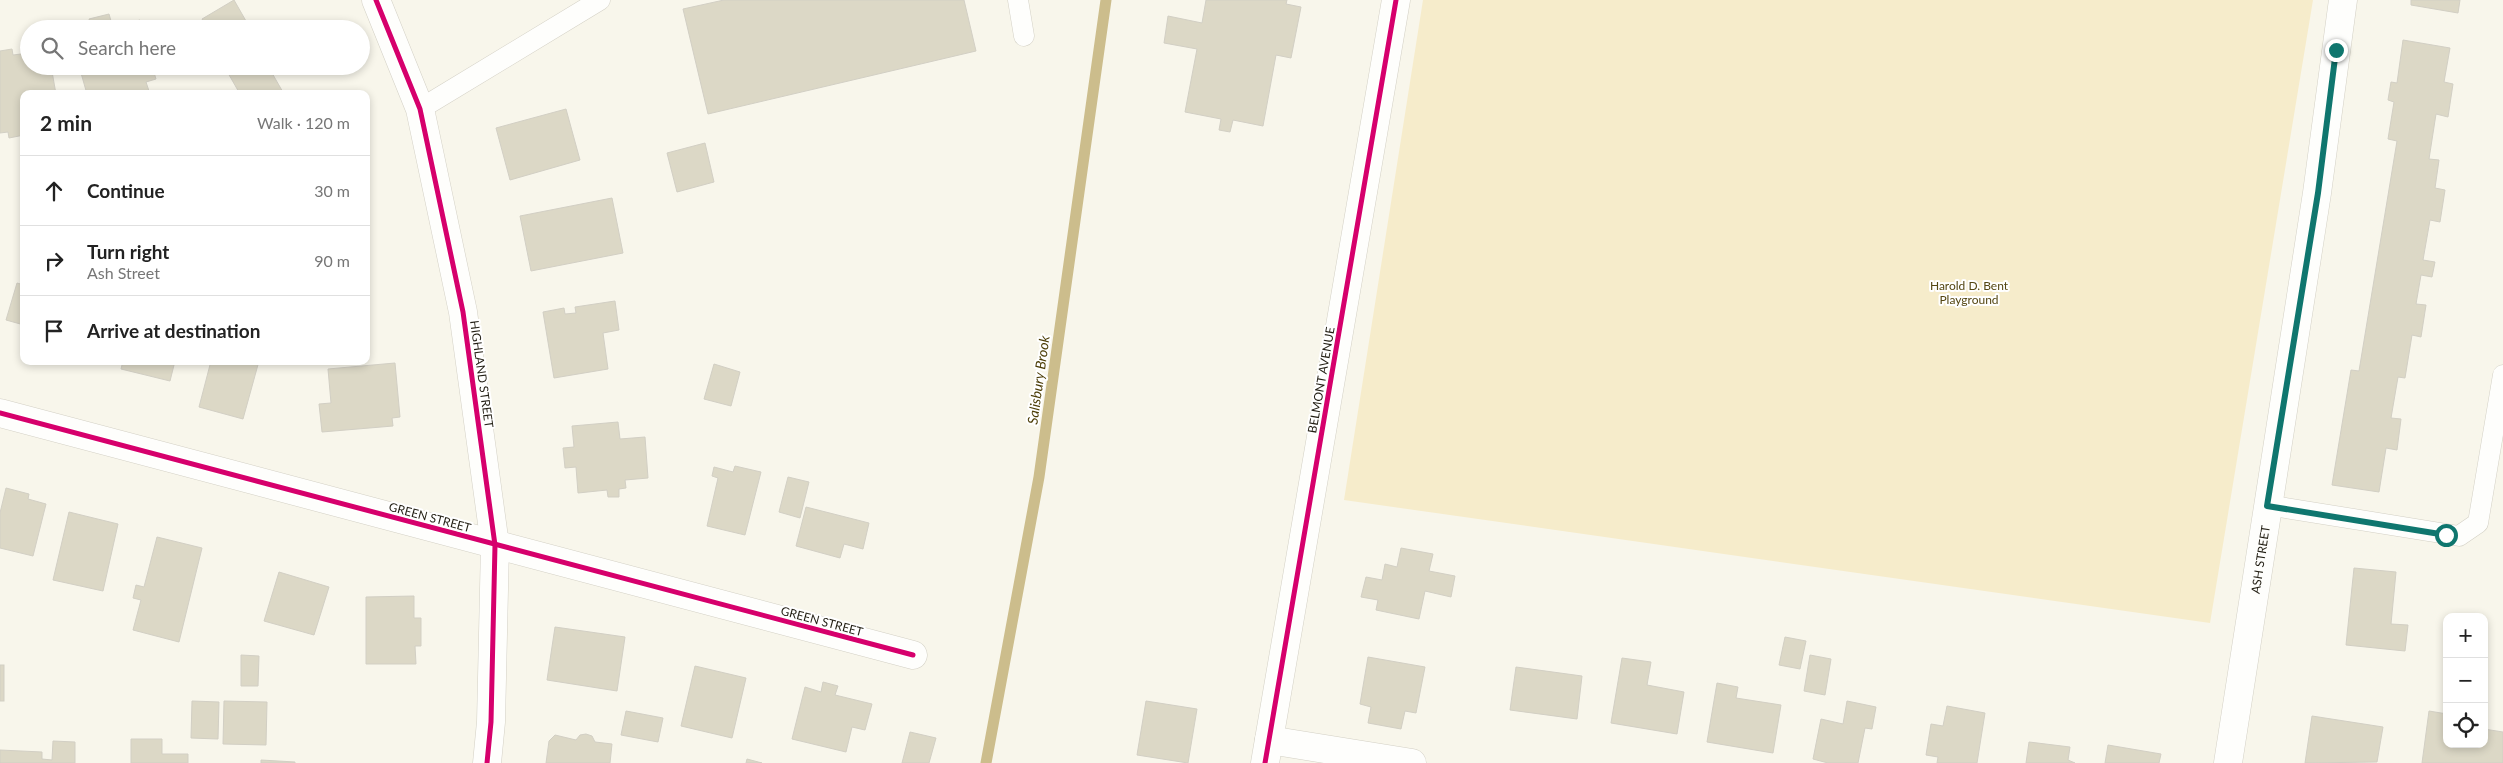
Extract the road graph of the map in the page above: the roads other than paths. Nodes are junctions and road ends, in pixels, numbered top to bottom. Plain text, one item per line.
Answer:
1 (376, 0) edge
2 (600, 0) edge
3 (1018, 0) edge
4 (1396, 0) edge
5 (2343, 0) edge
6 (1024, 36) dead end
7 (420, 109) junction
8 (2503, 375) edge
9 (0, 413) edge
10 (2267, 506) junction
11 (495, 545) junction
12 (913, 655) dead end
13 (1267, 752) edge
14 (487, 763) edge
15 (1412, 763) edge
16 (2228, 763) edge

1 - 7 street, HIGHLAND STREET
2 - 7 lane
3 - 6 lane
4 - 13 street, BELMONT AVENUE
5 - 10 street, ASH STREET
7 - 11 street, HIGHLAND STREET
8 - 10 lane
9 - 11 street, GREEN STREET
10 - 16 street, ASH STREET
11 - 12 street, GREEN STREET
11 - 14 street, HIGHLAND STREET
13 - 15 street

